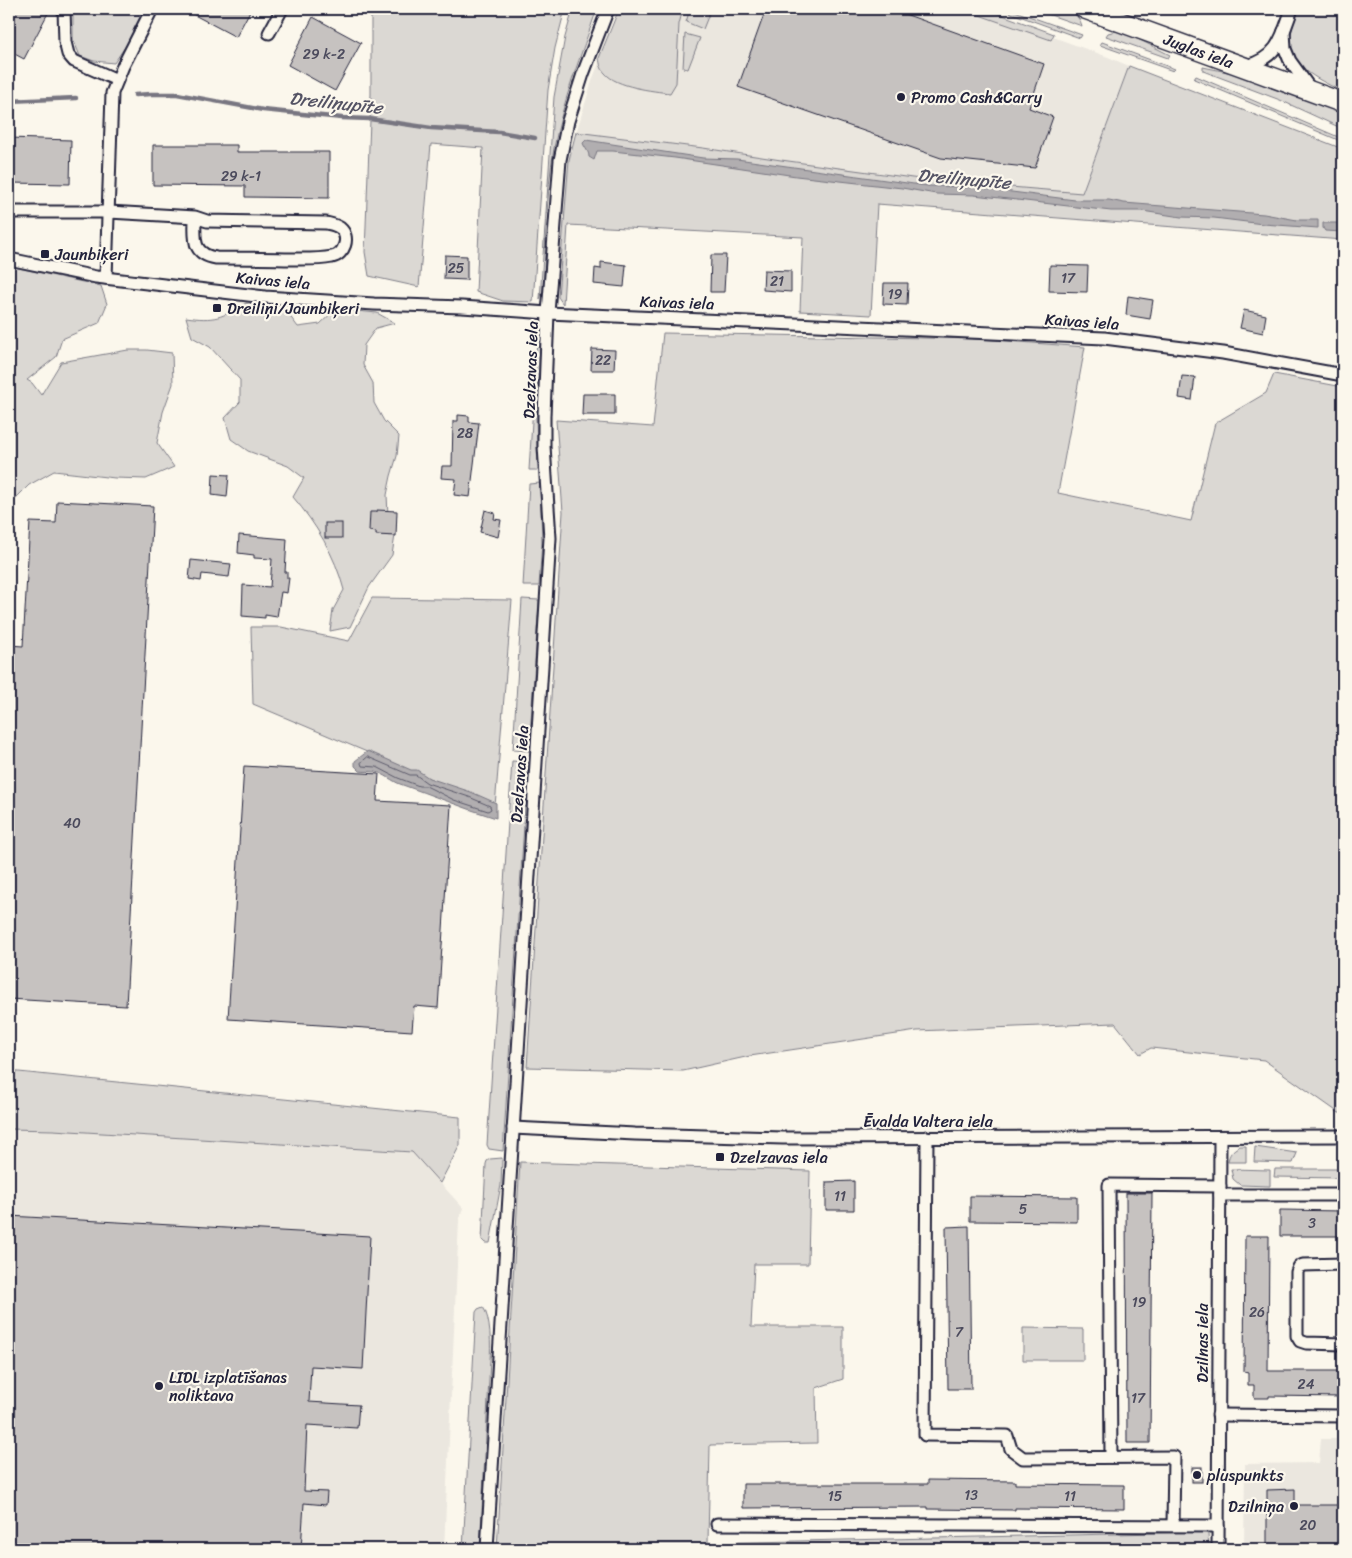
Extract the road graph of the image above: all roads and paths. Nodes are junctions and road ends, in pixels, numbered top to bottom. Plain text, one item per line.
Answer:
1 (64, 9) edge
2 (152, 9) edge
3 (282, 9) edge
4 (608, 9) edge
5 (1085, 9) edge
6 (1292, 9) edge
7 (1284, 30) junction
8 (269, 33) dead end
9 (1244, 67) junction
10 (117, 80) junction
11 (1312, 91) junction
12 (1343, 103) edge
13 (9, 212) edge
14 (108, 212) junction
15 (195, 217) junction
16 (9, 259) edge
17 (106, 278) junction
18 (548, 313) junction
19 (1343, 375) edge
20 (513, 1128) junction
21 (1343, 1136) edge
22 (927, 1137) junction
23 (1220, 1137) junction
24 (1220, 1190) junction
25 (1343, 1195) edge
26 (1343, 1264) edge
27 (1343, 1344) edge
28 (1218, 1415) junction
29 (1343, 1416) edge
30 (1111, 1457) junction
31 (717, 1524) dead end
32 (1172, 1525) junction
33 (1218, 1526) junction
34 (487, 1549) edge
35 (1218, 1549) edge

1 - 10 street
2 - 10 street
3 - 8 street
4 - 18 street, Dzelzavas iela
5 - 9 main road, Juglas iela
6 - 7 street
7 - 9 street
7 - 11 street
9 - 11 main road, Juglas iela
10 - 14 street
11 - 12 main road, Juglas iela
13 - 14 street
14 - 15 street
14 - 17 street
15 - 15 street
16 - 17 street, Kaivas iela
17 - 18 street, Kaivas iela
18 - 19 street, Kaivas iela
18 - 20 street, Dzelzavas iela
20 - 22 street, Ēvalda Valtera iela
20 - 34 street, Dzelzavas iela
21 - 23 street, Ēvalda Valtera iela
22 - 23 street, Ēvalda Valtera iela
22 - 30 street
23 - 24 street, Dzilnas iela
24 - 25 street
24 - 28 street, Dzilnas iela
24 - 30 street
26 - 27 street
28 - 29 street
28 - 33 street, Dzilnas iela
30 - 32 street
31 - 32 street
32 - 33 street
33 - 35 street, Dzilnas iela

